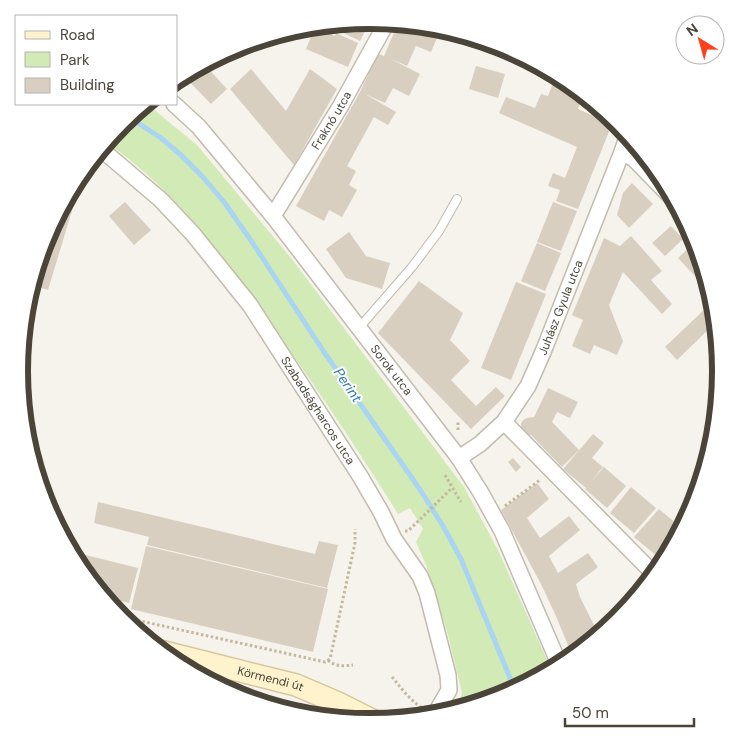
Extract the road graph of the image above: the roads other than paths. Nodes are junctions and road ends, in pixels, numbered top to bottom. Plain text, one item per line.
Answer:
1 (383, 30) edge
2 (175, 105) edge
3 (625, 143) edge
4 (622, 152) junction
5 (106, 153) edge
6 (654, 179) edge
7 (457, 199) dead end
8 (273, 216) junction
9 (359, 328) junction
10 (504, 422) junction
11 (459, 458) junction
12 (650, 570) edge
13 (180, 656) edge
14 (557, 658) edge
15 (440, 706) edge
16 (360, 714) edge

1 - 8 street, Fraknó utca
2 - 8 street, Sorok utca
3 - 4 street, Juhász Gyula utca
4 - 6 street
4 - 10 street, Juhász Gyula utca
5 - 15 street, Szabadságharcos utca
7 - 9 lane
8 - 9 street, Sorok utca
9 - 11 street, Sorok utca
10 - 11 street, Juhász Gyula utca
10 - 12 street
11 - 14 street, Sorok utca
13 - 16 street, Körmendi út

